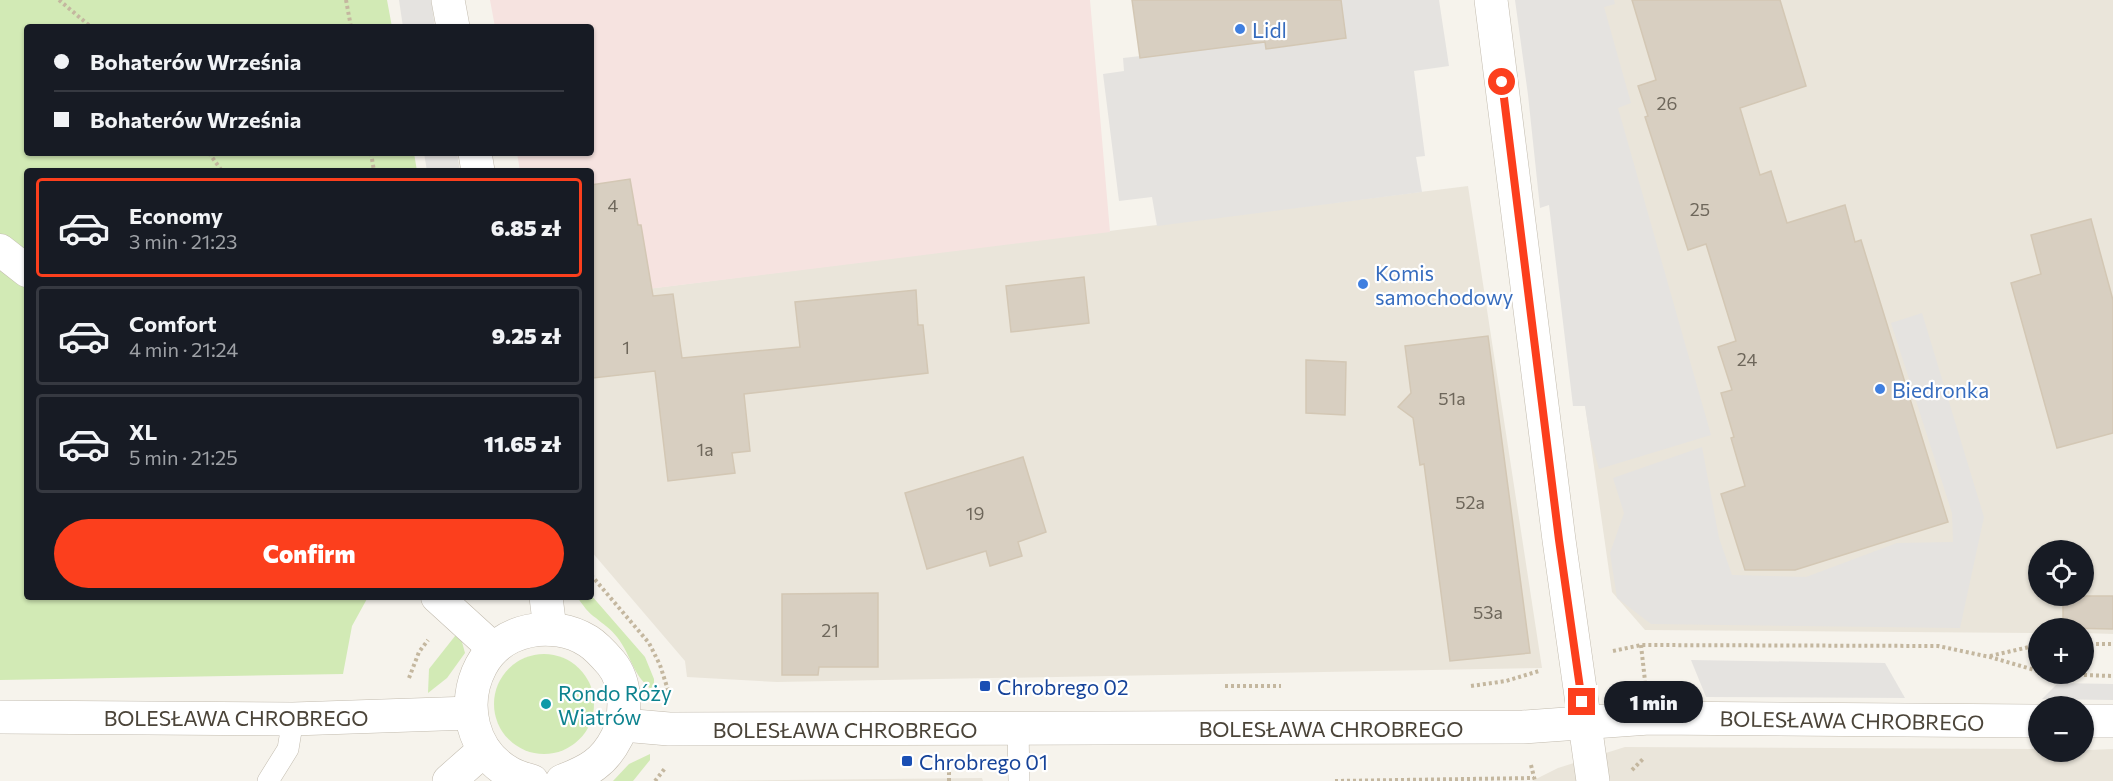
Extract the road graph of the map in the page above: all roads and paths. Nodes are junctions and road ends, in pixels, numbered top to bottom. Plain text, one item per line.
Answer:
1 (59, 0) edge
2 (346, 0) edge
3 (448, 0) edge
4 (1491, 0) edge
5 (87, 24) edge
6 (350, 24) edge
7 (452, 24) edge
8 (0, 250) edge
9 (24, 269) edge
10 (594, 579) edge
11 (445, 603) edge
12 (548, 613) edge
13 (2094, 644) edge
14 (2113, 644) edge
15 (2028, 648) edge
16 (494, 649) junction
17 (1990, 657) junction
18 (1575, 660) junction
19 (2028, 668) edge
20 (2094, 675) edge
21 (2113, 676) edge
22 (1213, 686) dead end
23 (1283, 686) dead end
24 (1462, 687) dead end
25 (669, 694) dead end
26 (471, 714) junction
27 (408, 715) junction
28 (0, 717) edge
29 (292, 719) junction
30 (2028, 721) edge
31 (2094, 721) edge
32 (2113, 721) edge
33 (1585, 723) junction
34 (623, 725) junction
35 (1018, 728) junction
36 (484, 750) junction
37 (1652, 751) dead end
38 (949, 762) dead end
39 (666, 767) dead end
40 (1608, 779) edge
41 (568, 780) edge
42 (268, 781) edge
43 (449, 781) edge
44 (532, 781) edge
45 (655, 781) edge
46 (949, 781) edge
47 (1019, 781) edge
48 (1335, 781) edge
49 (1535, 781) edge

1 - 5 path
2 - 6 path
3 - 7 street
4 - 18 street
8 - 9 street
10 - 25 path
11 - 16 street
11 - 27 path
12 - 16 street
12 - 34 street
13 - 14 path
15 - 17 path
16 - 26 street
17 - 18 path
17 - 19 path
18 - 24 path
18 - 33 street
20 - 21 path
22 - 23 path
26 - 27 street, BOLESŁAWA CHROBREGO
26 - 36 street
27 - 29 street, BOLESŁAWA CHROBREGO
28 - 29 street, BOLESŁAWA CHROBREGO
29 - 42 lane
30 - 33 street, BOLESŁAWA CHROBREGO
31 - 32 street
33 - 35 street, BOLESŁAWA CHROBREGO
33 - 40 street
34 - 35 street, BOLESŁAWA CHROBREGO
34 - 41 street
35 - 47 lane
36 - 43 street
36 - 44 street
37 - 40 path
38 - 46 path
39 - 45 path
48 - 49 path

